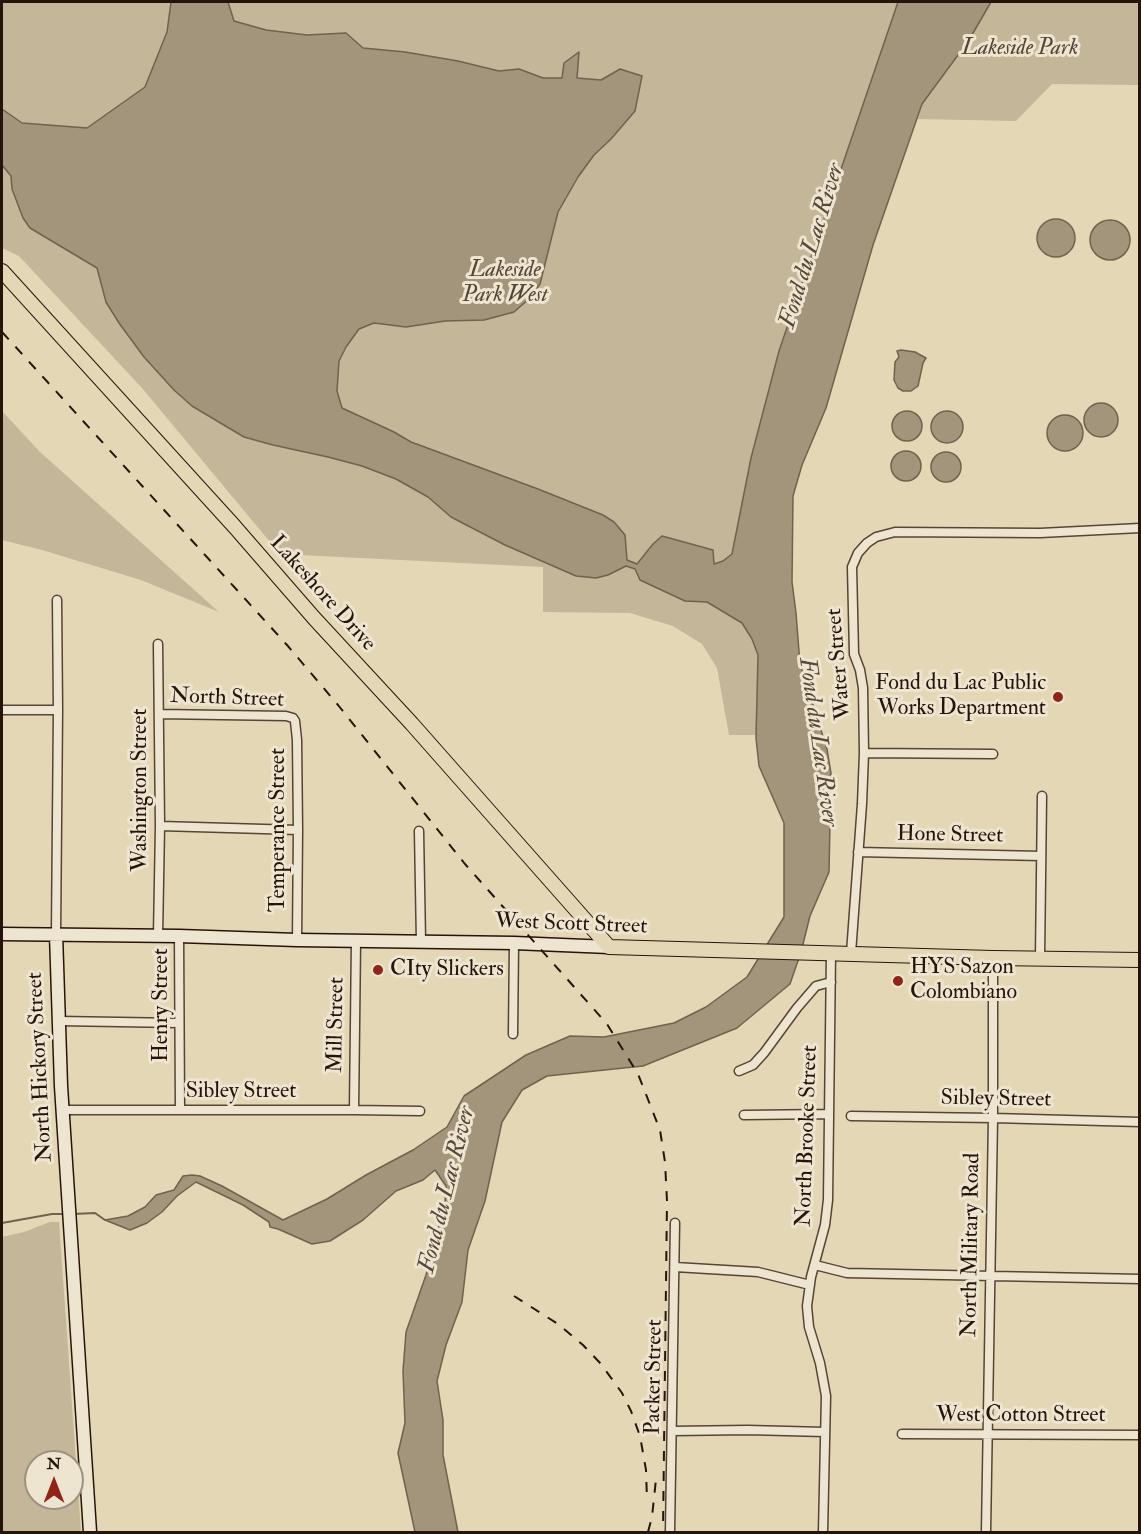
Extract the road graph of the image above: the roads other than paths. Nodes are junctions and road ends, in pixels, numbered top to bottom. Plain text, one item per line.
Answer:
1 (2, 271) edge
2 (1140, 528) edge
3 (57, 600) dead end
4 (158, 644) dead end
5 (2, 710) edge
6 (58, 710) junction
7 (159, 714) junction
8 (294, 720) joint
9 (864, 753) junction
10 (993, 754) dead end
11 (1042, 796) dead end
12 (160, 826) junction
13 (298, 830) junction
14 (419, 831) dead end
15 (858, 852) junction
16 (1041, 856) junction
17 (2, 934) edge
18 (56, 934) junction
19 (158, 936) junction
20 (179, 936) junction
21 (297, 940) junction
22 (356, 940) junction
23 (421, 942) junction
24 (514, 943) junction
25 (609, 947) junction
26 (831, 952) junction
27 (851, 953) junction
28 (993, 958) junction
29 (1040, 958) junction
30 (1140, 960) edge
31 (831, 982) junction
32 (59, 1021) junction
33 (179, 1023) junction
34 (513, 1034) dead end
35 (739, 1071) dead end
36 (62, 1110) junction
37 (180, 1110) junction
38 (354, 1110) junction
39 (420, 1111) dead end
40 (744, 1114) dead end
41 (829, 1114) junction
42 (851, 1116) dead end
43 (993, 1118) junction
44 (1140, 1122) edge
45 (675, 1222) dead end
46 (815, 1265) junction
47 (675, 1267) junction
48 (989, 1276) junction
49 (1140, 1279) edge
50 (810, 1285) junction
51 (672, 1431) junction
52 (825, 1432) junction
53 (902, 1434) dead end
54 (987, 1434) junction
55 (1140, 1435) edge
56 (90, 1533) edge
57 (670, 1533) edge
58 (823, 1533) edge
59 (986, 1533) edge

1 - 25 main road, Lakeshore Drive
2 - 9 street, Water Street
3 - 6 street, North Hickory Street
4 - 7 street, Washington Street
5 - 6 street
6 - 18 street, North Hickory Street
7 - 8 street, North Street
7 - 12 street, Washington Street
8 - 13 street, Temperance Street
9 - 10 street
9 - 15 street, Water Street
11 - 16 street
12 - 13 street
12 - 19 street, Washington Street
13 - 21 street, Temperance Street
14 - 23 street
15 - 16 street, Hone Street
15 - 27 street, Water Street
16 - 29 street
17 - 18 main road, West Scott Street
18 - 19 main road, West Scott Street
18 - 32 main road, North Hickory Street
19 - 20 main road, West Scott Street
20 - 21 main road, West Scott Street
20 - 33 street, Henry Street
21 - 22 main road, West Scott Street
22 - 23 main road, West Scott Street
22 - 38 street, Mill Street
23 - 24 main road, West Scott Street
24 - 25 main road, West Scott Street
24 - 34 street
25 - 26 main road, West Scott Street
26 - 27 main road, West Scott Street
26 - 31 street, North Brooke Street
27 - 28 main road, West Scott Street
28 - 29 main road, West Scott Street
28 - 43 street, North Military Road
29 - 30 main road, West Scott Street
31 - 35 street
31 - 41 street, North Brooke Street
32 - 33 street
32 - 36 main road, North Hickory Street
33 - 37 street, Henry Street
36 - 37 street, Sibley Street
36 - 56 main road, North Hickory Street
37 - 38 street, Sibley Street
38 - 39 street, Sibley Street
40 - 41 street
41 - 46 street, North Brooke Street
42 - 43 street, Sibley Street
43 - 44 street, Sibley Street
43 - 48 street, North Military Road
45 - 47 street, Packer Street
46 - 48 street
46 - 50 street, North Brooke Street
47 - 50 street
47 - 51 street, Packer Street
48 - 49 street
48 - 54 street, North Military Road
50 - 52 street, North Brooke Street
51 - 52 street
51 - 57 street, Packer Street
52 - 58 street, North Brooke Street
53 - 54 street, West Cotton Street
54 - 55 street, West Cotton Street
54 - 59 street, North Military Road

